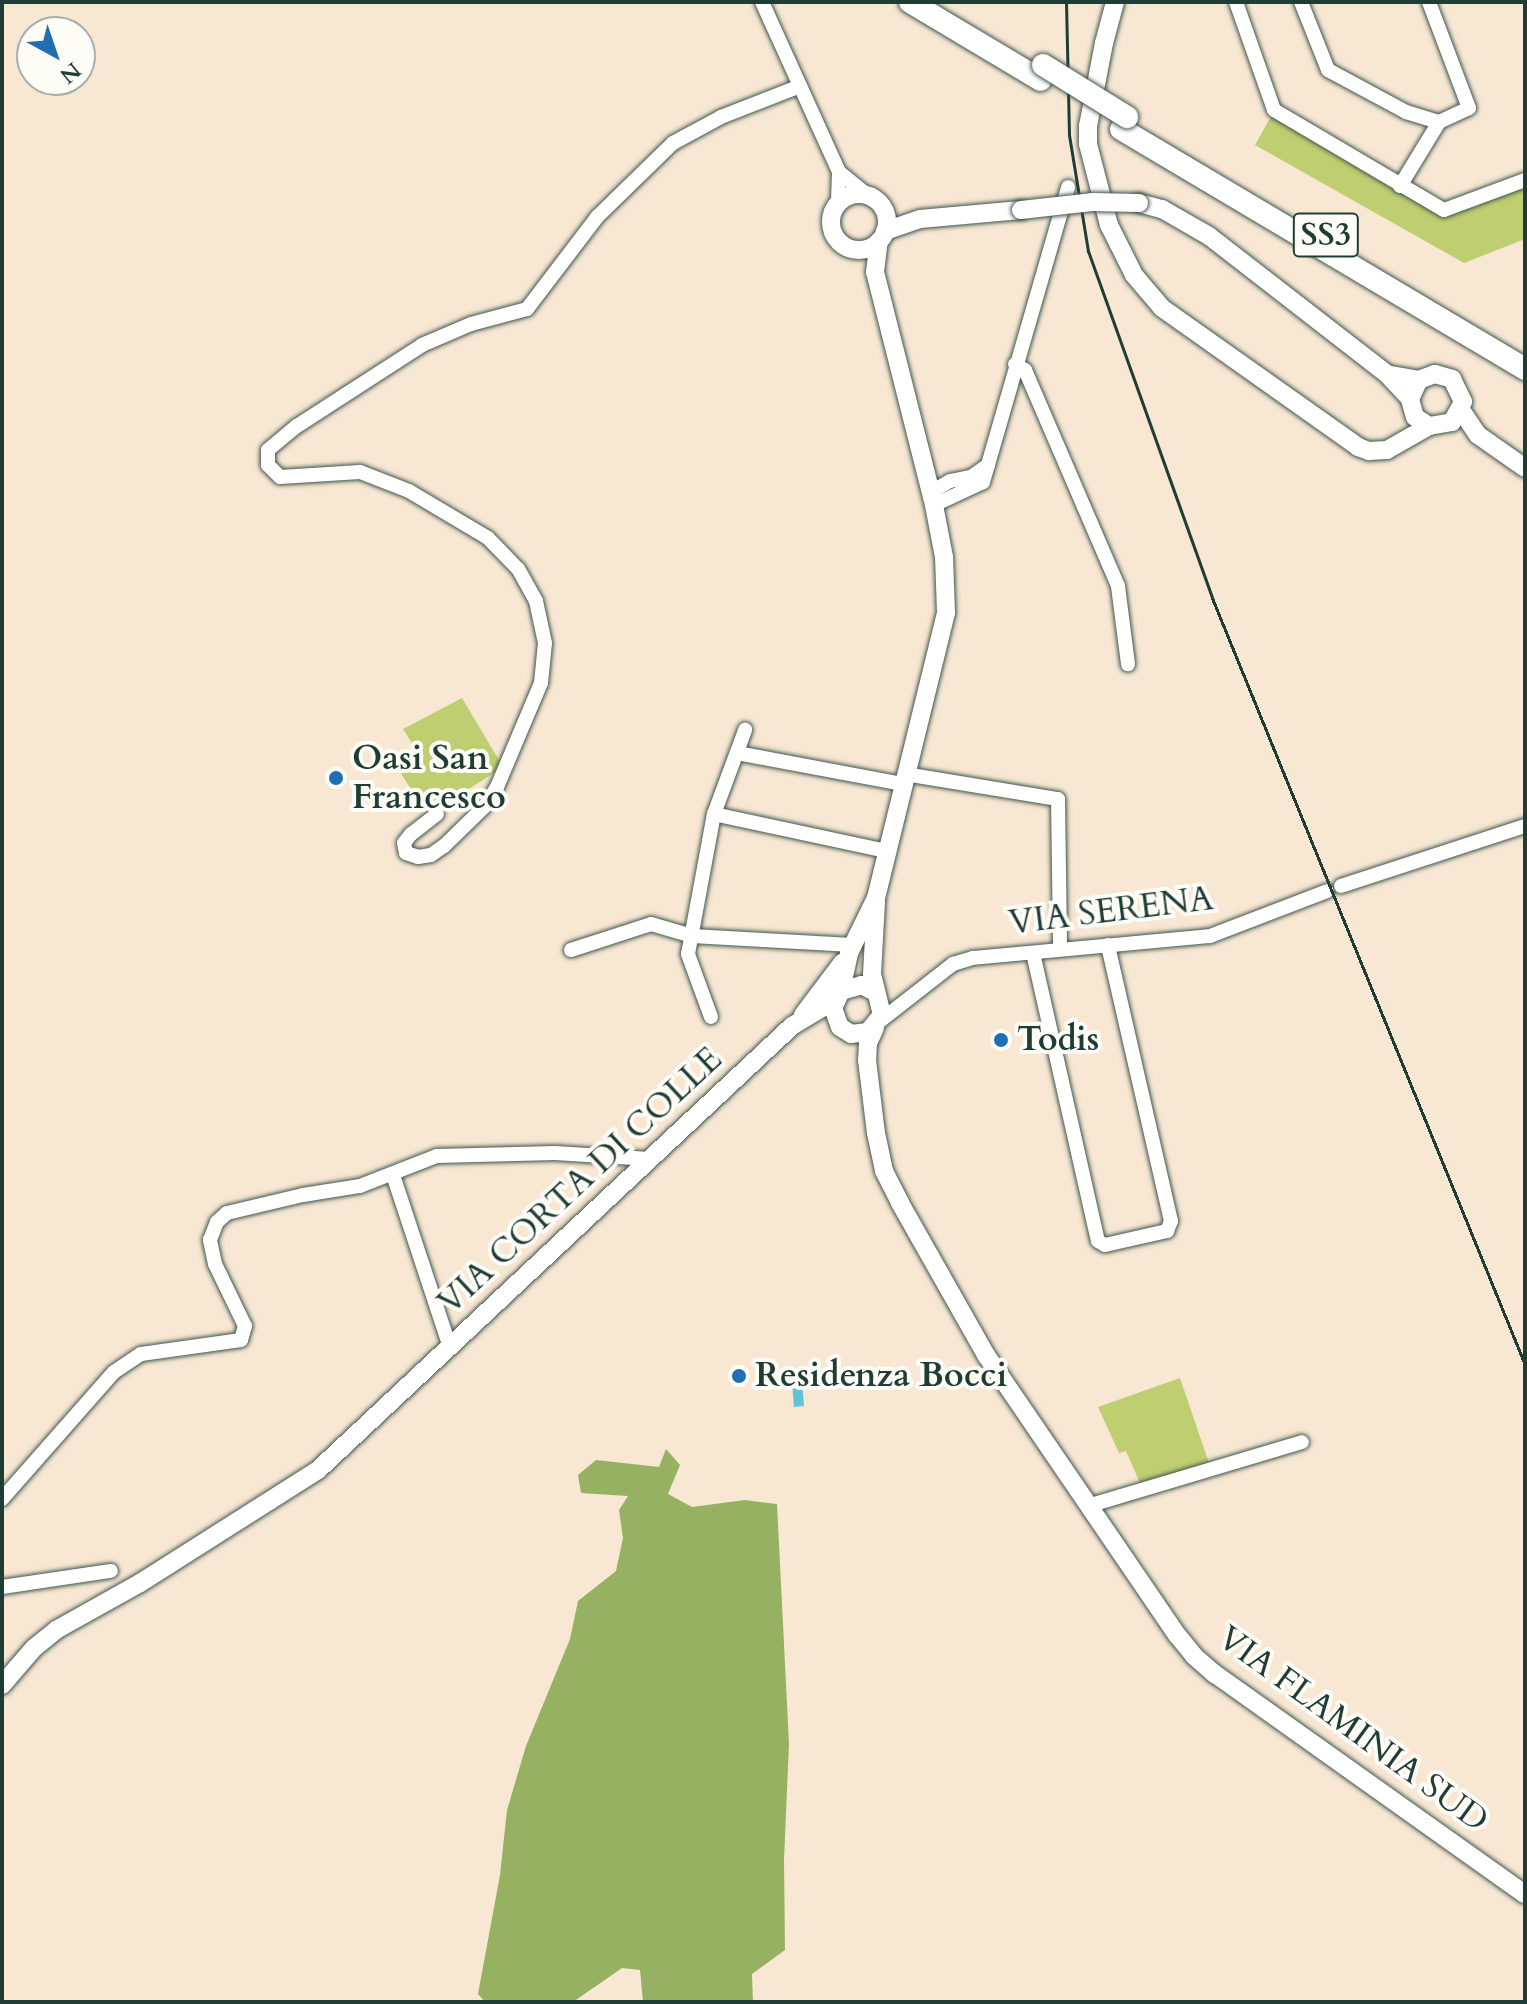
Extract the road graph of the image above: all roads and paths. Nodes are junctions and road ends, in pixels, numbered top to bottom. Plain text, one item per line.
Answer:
1 (762, 2) edge
2 (910, 2) edge
3 (939, 2) edge
4 (1115, 2) edge
5 (1236, 2) edge
6 (1301, 2) edge
7 (1429, 2) edge
8 (1042, 72) junction
9 (800, 86) junction
10 (1439, 122) junction
11 (1124, 123) junction
12 (839, 172) junction
13 (1525, 180) edge
14 (1400, 186) junction
15 (1068, 187) dead end
16 (867, 195) junction
17 (838, 204) junction
18 (883, 228) junction
19 (859, 249) junction
20 (875, 272) junction
21 (1525, 354) edge
22 (1015, 364) junction
23 (1525, 369) edge
24 (1388, 375) junction
25 (1419, 380) junction
26 (1410, 404) junction
27 (1461, 410) junction
28 (1437, 426) junction
29 (1478, 435) junction
30 (1405, 439) junction
31 (922, 458) junction
32 (988, 465) junction
33 (1525, 468) edge
34 (956, 480) junction
35 (933, 498) junction
36 (1128, 664) dead end
37 (745, 730) dead end
38 (737, 753) junction
39 (904, 779) junction
40 (437, 814) dead end
41 (714, 814) junction
42 (1525, 826) edge
43 (887, 851) junction
44 (692, 936) junction
45 (858, 943) junction
46 (1108, 945) junction
47 (1060, 949) junction
48 (571, 950) dead end
49 (1033, 953) junction
50 (877, 994) junction
51 (838, 996) junction
52 (910, 998) junction
53 (711, 1017) dead end
54 (877, 1024) junction
55 (844, 1029) junction
56 (788, 1031) junction
57 (867, 1060) junction
58 (650, 1159) junction
59 (393, 1175) junction
60 (450, 1347) junction
61 (1302, 1442) dead end
62 (2, 1499) edge
63 (1091, 1505) junction
64 (111, 1571) dead end
65 (2, 1587) edge
66 (2, 1685) edge
67 (1525, 1894) edge

1 - 9 street
2 - 8 highway, SS3
3 - 8 highway, SS3
4 - 30 main road
5 - 14 street
6 - 10 street
7 - 10 street
8 - 11 highway, SS3, bridge
9 - 12 street
9 - 40 street
10 - 14 street
11 - 21 highway, SS3
11 - 23 highway, SS3
12 - 16 street
12 - 17 street
13 - 14 street
15 - 22 street
16 - 17 main road
16 - 18 main road
17 - 19 main road
18 - 19 main road
18 - 20 main road
18 - 24 main road, bridge
19 - 20 main road
20 - 31 main road
22 - 32 street
22 - 36 street
24 - 25 main road
24 - 26 main road
25 - 26 main road
25 - 27 main road
26 - 28 main road
26 - 30 main road
27 - 28 main road
27 - 29 main road
28 - 29 main road
28 - 30 main road
29 - 33 main road
31 - 34 street
31 - 35 main road
32 - 34 street
32 - 35 street
34 - 35 street
35 - 39 main road
37 - 38 street
38 - 39 street
38 - 41 street
39 - 43 main road
39 - 47 street
41 - 43 street
41 - 44 street
42 - 46 street, VIA SERENA
43 - 45 main road
44 - 45 street
44 - 48 street
44 - 53 street
45 - 50 main road, VIA FLAMINIA SUD
45 - 51 main road, VIA FLAMINIA SUD
45 - 56 main road
46 - 47 street, VIA SERENA
46 - 49 street
47 - 49 street, VIA SERENA
49 - 52 street, VIA SERENA
50 - 51 main road
50 - 52 street
50 - 54 main road, VIA FLAMINIA SUD
51 - 55 main road, VIA FLAMINIA SUD
51 - 56 main road, VIA CORTA DI COLLE
52 - 54 street, VIA SERENA
54 - 55 main road
54 - 57 main road, VIA FLAMINIA SUD
55 - 56 main road, VIA CORTA DI COLLE
55 - 57 main road, VIA FLAMINIA SUD
56 - 58 main road, VIA CORTA DI COLLE
57 - 63 main road, VIA FLAMINIA SUD
58 - 59 street
58 - 60 main road, VIA CORTA DI COLLE
59 - 60 street
59 - 62 street
60 - 66 main road, VIA CORTA DI COLLE
61 - 63 street
63 - 67 main road, VIA FLAMINIA SUD
64 - 65 street

